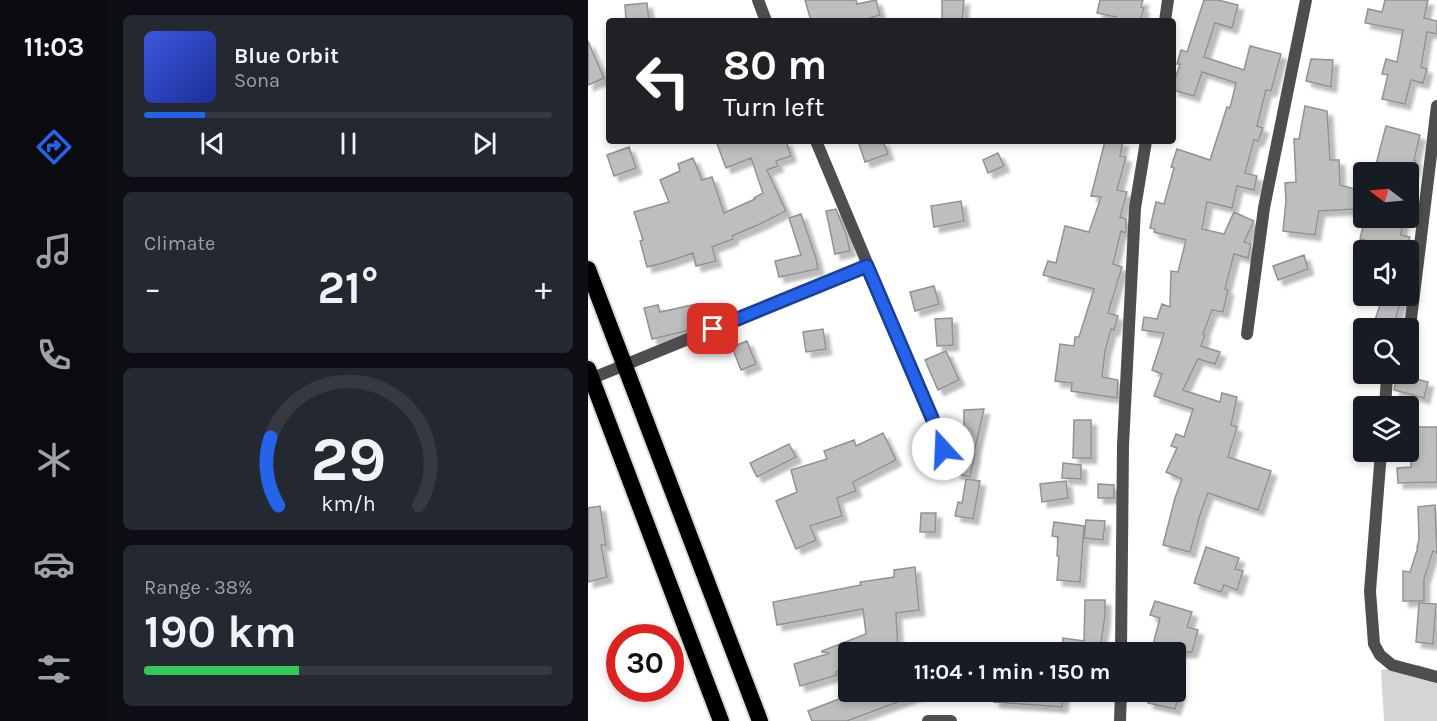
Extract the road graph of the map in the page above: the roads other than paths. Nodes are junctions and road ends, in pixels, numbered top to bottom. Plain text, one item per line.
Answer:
1 (758, 0) edge
2 (1168, 0) edge
3 (1306, 0) edge
4 (765, 18) edge
5 (1165, 18) edge
6 (1437, 106) edge
7 (817, 144) edge
8 (1146, 144) edge
9 (867, 266) junction
10 (588, 269) edge
11 (1411, 318) edge
12 (1247, 334) dead end
13 (625, 366) junction
14 (589, 376) edge
15 (943, 449) dead end
16 (1380, 462) edge
17 (1121, 642) edge
18 (1437, 677) edge
19 (1121, 702) edge
20 (721, 721) edge
21 (760, 721) edge
22 (930, 721) edge
23 (951, 721) edge
24 (1120, 721) edge

1 - 4 street
2 - 5 street
3 - 12 street
6 - 11 street
7 - 9 street
8 - 17 street
9 - 13 street
9 - 15 street
10 - 13 highway
13 - 14 street
13 - 21 highway
14 - 20 highway
16 - 18 street
19 - 24 street
22 - 23 street

